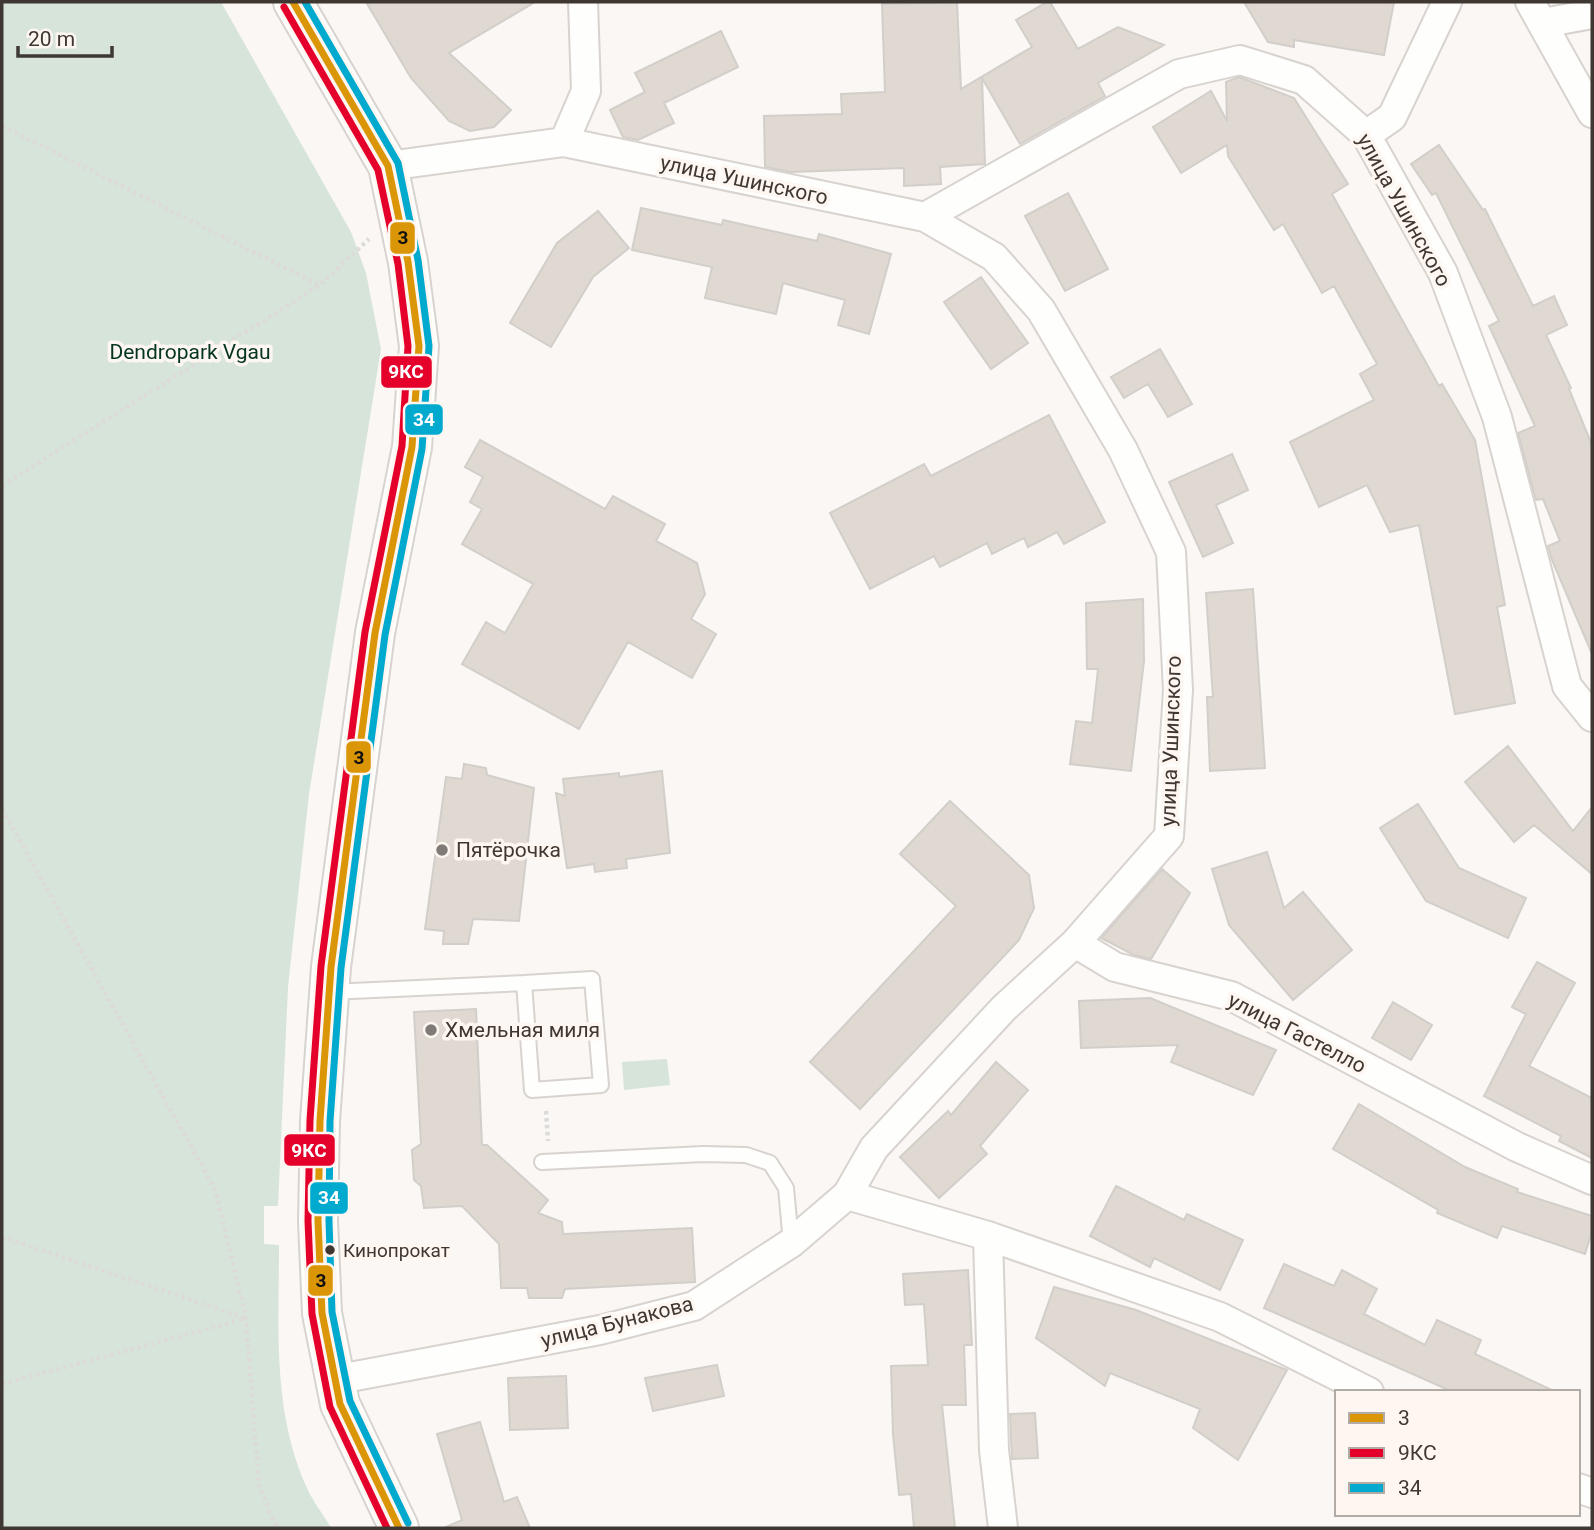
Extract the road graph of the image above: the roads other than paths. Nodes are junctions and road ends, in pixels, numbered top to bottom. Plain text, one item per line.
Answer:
1 (293, 2) edge
2 (583, 2) edge
3 (1447, 2) edge
4 (1536, 12) edge
5 (1592, 14) edge
6 (1592, 113) edge
7 (1366, 135) junction
8 (564, 142) junction
9 (388, 166) junction
10 (925, 217) junction
11 (1592, 717) edge
12 (1075, 943) junction
13 (524, 984) junction
14 (329, 992) junction
15 (546, 1162) road end
16 (1592, 1180) edge
17 (847, 1195) junction
18 (988, 1236) junction
19 (791, 1243) junction
20 (334, 1380) junction
21 (1365, 1390) edge
22 (399, 1528) edge
23 (1003, 1528) edge

1 - 9 main road
2 - 8 street
3 - 7 street
4 - 5 street
4 - 6 street
7 - 10 street, улица Ушинского
7 - 11 street, улица Ушинского
8 - 9 street, улица Ушинского
8 - 10 street, улица Ушинского
9 - 14 main road
10 - 12 street, улица Ушинского
12 - 16 street, улица Гастелло
12 - 17 street
13 - 13 lane
13 - 14 lane
14 - 20 main road
15 - 19 lane
17 - 18 street
17 - 19 street, улица Бунакова
18 - 21 street
18 - 23 street
19 - 20 street, улица Бунакова
20 - 22 main road

